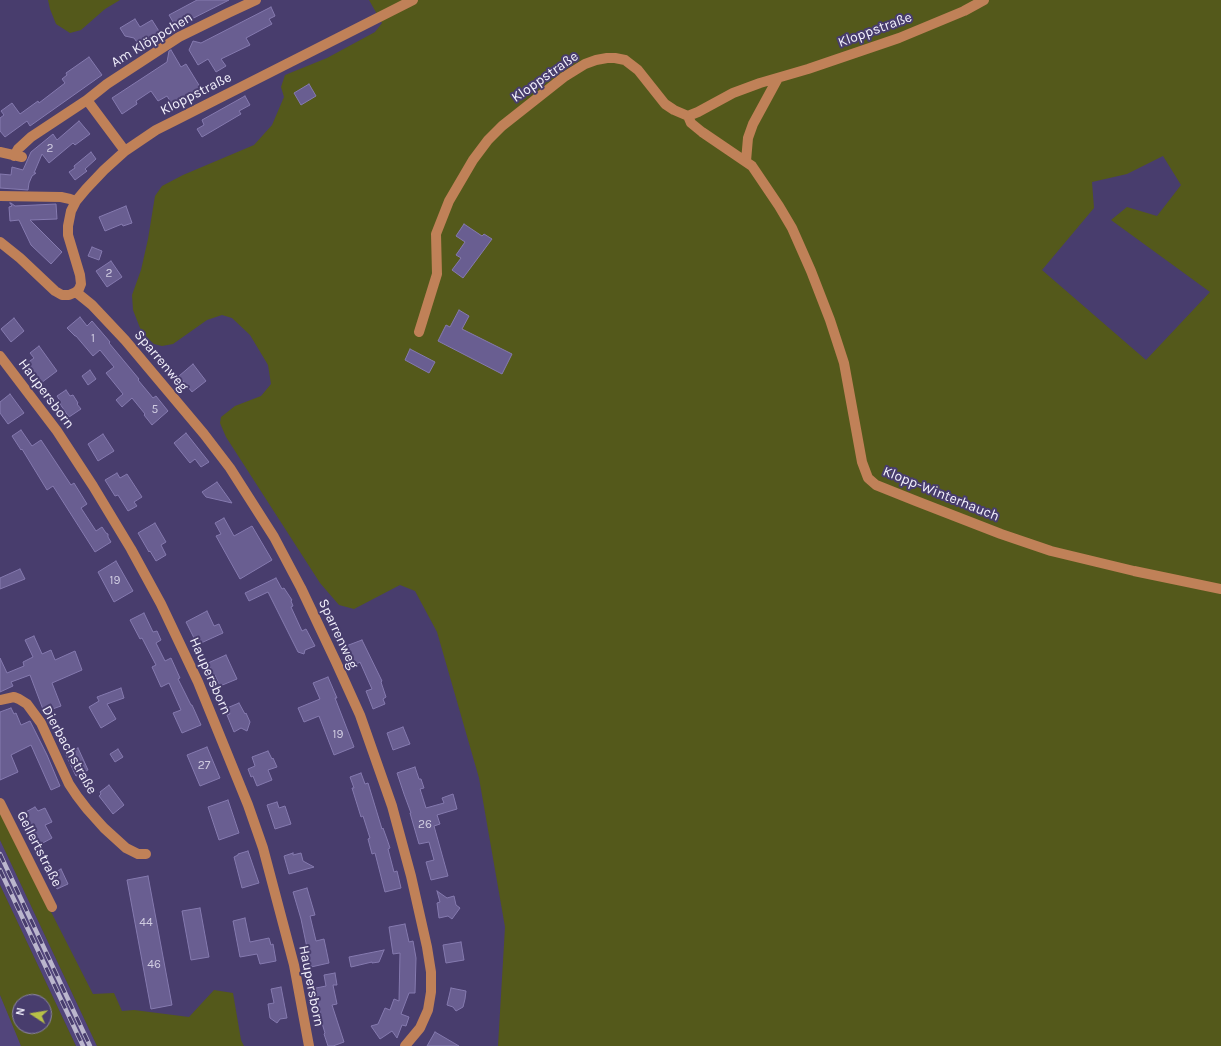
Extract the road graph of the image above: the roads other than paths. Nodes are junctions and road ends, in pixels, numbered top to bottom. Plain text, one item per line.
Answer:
1 (256, 0) edge
2 (413, 0) edge
3 (984, 0) edge
4 (778, 78) junction
5 (87, 100) junction
6 (688, 116) junction
7 (125, 151) junction
8 (0, 152) edge
9 (746, 161) junction
10 (0, 196) edge
11 (76, 201) junction
12 (0, 242) edge
13 (76, 292) junction
14 (419, 332) dead end
15 (0, 356) edge
16 (1221, 589) edge
17 (0, 700) edge
18 (0, 803) edge
19 (146, 854) dead end
20 (52, 907) dead end
21 (309, 1046) edge
22 (405, 1046) edge

1 - 5 street, Am Klöppchen
2 - 7 street, Kloppstraße
3 - 4 street, Kloppstraße
4 - 6 street, Kloppstraße
4 - 9 street
5 - 7 street
5 - 8 street, Am Klöppchen
6 - 9 street, Klopp-Winterhauch
6 - 14 street, Kloppstraße
7 - 11 street, Kloppstraße
9 - 16 street, Klopp-Winterhauch
10 - 11 street
11 - 13 street
12 - 13 street
13 - 22 street, Sparrenweg
15 - 21 street, Haupersborn
17 - 19 street, Dierbachstraße
18 - 20 street, Gellertstraße

